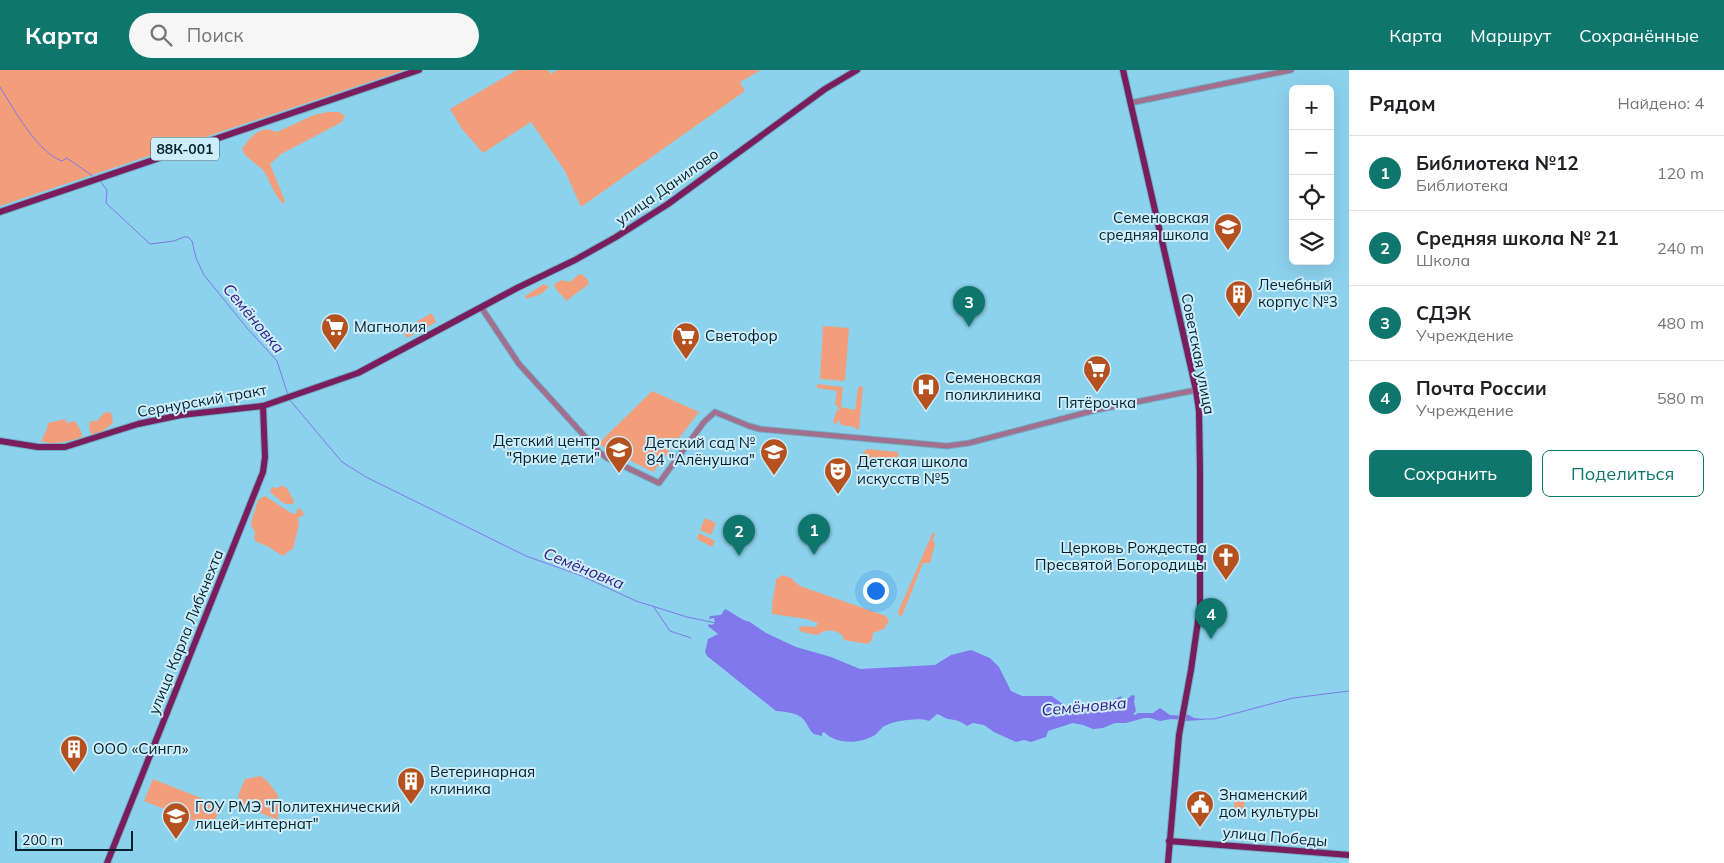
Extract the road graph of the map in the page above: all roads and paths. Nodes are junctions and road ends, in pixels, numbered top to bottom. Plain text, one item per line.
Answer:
1 (419, 70) edge
2 (858, 70) edge
3 (1123, 70) edge
4 (1291, 70) edge
5 (1130, 103) junction
6 (0, 212) edge
7 (481, 307) junction
8 (1196, 390) junction
9 (263, 406) junction
10 (0, 441) edge
11 (1169, 841) junction
12 (1349, 855) edge
13 (107, 863) edge
14 (1168, 863) edge

1 - 6 main road, 88К-001
2 - 7 main road, улица Данилово
3 - 5 main road, Советская улица
4 - 5 street
5 - 8 main road, Советская улица
7 - 8 street
7 - 9 main road, Сернурский тракт
8 - 11 main road, Советская улица
9 - 10 main road, Сернурский тракт
9 - 13 main road, улица Карла Либкнехта
11 - 12 main road, улица Победы
11 - 14 main road, Советская улица

